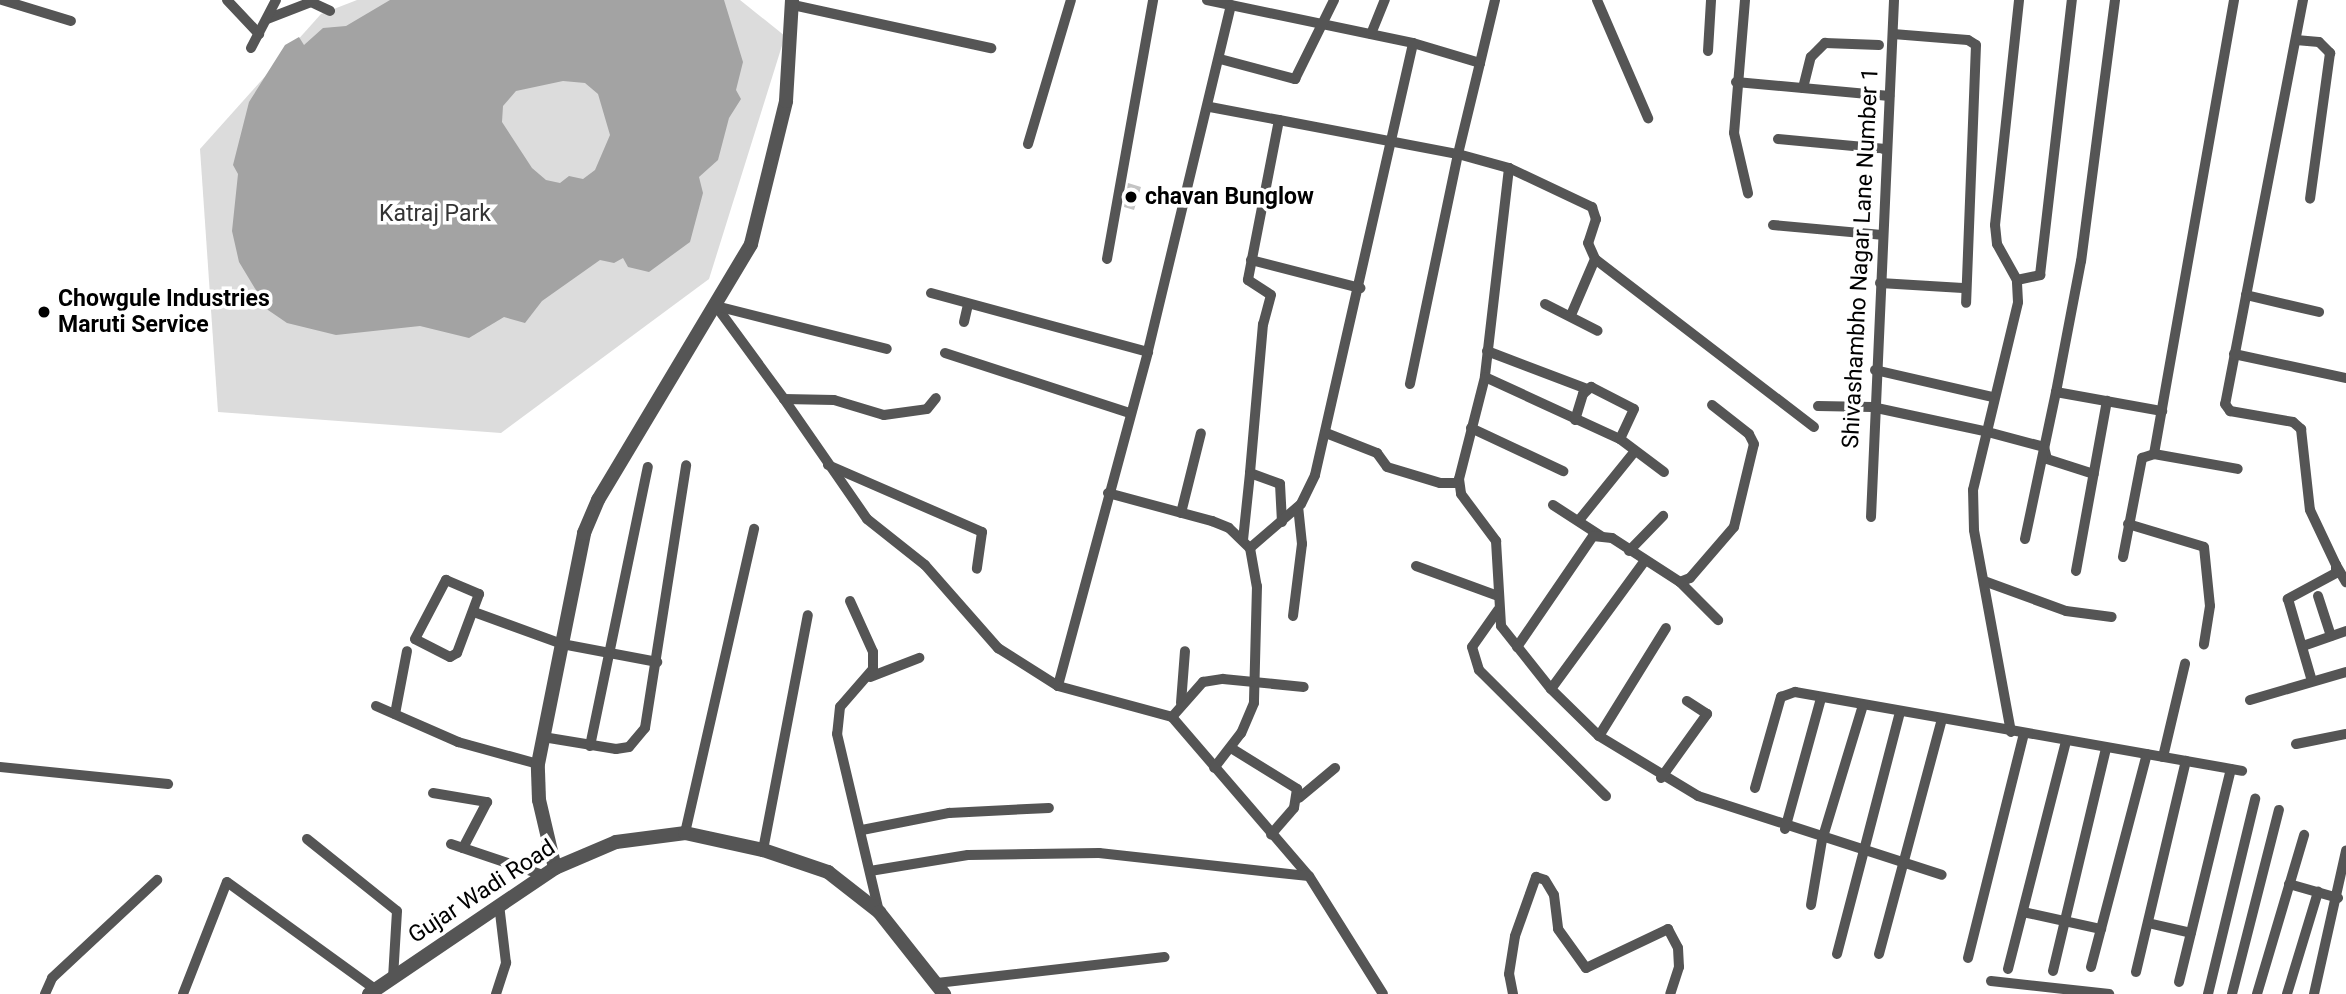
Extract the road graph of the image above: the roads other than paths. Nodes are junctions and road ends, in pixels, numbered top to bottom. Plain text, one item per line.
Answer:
1 (2, 0) edge
2 (227, 0) edge
3 (276, 0) edge
4 (1071, 0) edge
5 (1153, 0) edge
6 (1207, 0) edge
7 (1334, 0) edge
8 (1385, 0) edge
9 (1495, 0) edge
10 (1597, 0) edge
11 (1711, 0) edge
12 (1745, 0) edge
13 (1894, 0) edge
14 (2018, 0) edge
15 (2072, 0) edge
16 (2115, 0) edge
17 (2234, 0) edge
18 (2303, 0) edge
19 (792, 3) edge
20 (1231, 5) junction
21 (330, 11) dead end
22 (267, 19) junction
23 (71, 21) dead end
24 (1323, 24) junction
25 (259, 34) junction
26 (1371, 34) junction
27 (1893, 34) junction
28 (2296, 40) junction
29 (1413, 43) junction
30 (1879, 45) dead end
31 (251, 48) dead end
32 (991, 48) dead end
33 (1708, 51) dead end
34 (1220, 60) junction
35 (1480, 63) junction
36 (1736, 82) junction
37 (1803, 88) junction
38 (1889, 96) junction
39 (1210, 107) junction
40 (1648, 118) dead end
41 (1279, 120) junction
42 (1777, 139) dead end
43 (1392, 140) junction
44 (1028, 144) dead end
45 (1886, 149) junction
46 (1458, 154) junction
47 (1508, 168) junction
48 (1748, 193) dead end
49 (2310, 199) dead end
50 (1773, 225) dead end
51 (1882, 235) junction
52 (1107, 259) dead end
53 (1595, 259) junction
54 (1251, 260) junction
55 (2017, 280) junction
56 (1880, 283) junction
57 (1360, 288) junction
58 (1963, 288) junction
59 (931, 293) dead end
60 (2246, 295) junction
61 (1966, 303) dead end
62 (968, 304) junction
63 (1545, 304) dead end
64 (716, 306) junction
65 (2319, 312) dead end
66 (1571, 315) junction
67 (964, 322) dead end
68 (1598, 331) dead end
69 (887, 349) dead end
70 (1487, 351) junction
71 (1148, 352) junction
72 (945, 353) dead end
73 (2234, 354) junction
74 (1875, 370) junction
75 (1485, 377) junction
76 (2346, 377) edge
77 (1410, 384) dead end
78 (1587, 389) junction
79 (2056, 392) junction
80 (1992, 397) junction
81 (936, 398) dead end
82 (784, 399) junction
83 (2107, 401) junction
84 (1712, 405) dead end
85 (1818, 406) dead end
86 (1872, 407) junction
87 (2162, 411) junction
88 (1130, 413) junction
89 (1575, 420) junction
90 (1814, 427) dead end
91 (1471, 428) junction
92 (1984, 431) junction
93 (1201, 433) dead end
94 (1326, 433) junction
95 (1620, 439) junction
96 (2044, 447) junction
97 (1635, 451) junction
98 (2154, 454) junction
99 (686, 465) dead end
100 (828, 465) junction
101 (648, 467) dead end
102 (2238, 469) dead end
103 (1563, 471) dead end
104 (1664, 472) dead end
105 (1250, 473) junction
106 (2094, 474) junction
107 (1460, 483) junction
108 (1108, 493) junction
109 (1553, 505) dead end
110 (1298, 507) junction
111 (1181, 513) junction
112 (1663, 516) dead end
113 (1871, 517) dead end
114 (1580, 519) junction
115 (1282, 522) junction
116 (2128, 524) junction
117 (754, 529) dead end
118 (1601, 536) junction
119 (2025, 539) dead end
120 (1247, 544) junction
121 (1629, 551) junction
122 (2123, 556) dead end
123 (1644, 562) junction
124 (2336, 565) junction
125 (1416, 566) dead end
126 (977, 569) dead end
127 (2076, 571) dead end
128 (1984, 581) junction
129 (1680, 582) junction
130 (2346, 582) edge
131 (1499, 596) junction
132 (2318, 596) dead end
133 (850, 601) dead end
134 (1498, 610) junction
135 (474, 612) junction
136 (808, 615) dead end
137 (1293, 616) dead end
138 (2112, 617) dead end
139 (1718, 620) dead end
140 (1666, 628) dead end
141 (2346, 631) edge
142 (2331, 636) junction
143 (562, 645) junction
144 (2204, 645) dead end
145 (2303, 646) junction
146 (1517, 647) junction
147 (407, 651) dead end
148 (1185, 651) dead end
149 (610, 653) junction
150 (919, 658) dead end
151 (657, 662) junction
152 (2185, 664) dead end
153 (2346, 672) edge
154 (870, 677) junction
155 (2312, 681) junction
156 (1256, 684) junction
157 (1058, 686) junction
158 (1304, 687) dead end
159 (1551, 689) junction
160 (1821, 698) junction
161 (2250, 700) dead end
162 (1687, 701) dead end
163 (1181, 703) junction
164 (1863, 705) junction
165 (376, 706) dead end
166 (1900, 712) junction
167 (394, 714) junction
168 (1172, 717) junction
169 (1942, 719) junction
170 (2011, 732) junction
171 (2024, 734) junction
172 (2346, 734) edge
173 (543, 737) junction
174 (1599, 737) junction
175 (2066, 741) junction
176 (2296, 744) dead end
177 (590, 746) junction
178 (1231, 748) junction
179 (2105, 748) junction
180 (2147, 754) junction
181 (2163, 757) junction
182 (2186, 761) junction
183 (538, 764) junction
184 (0, 767) edge
185 (1214, 768) junction
186 (1335, 768) dead end
187 (1661, 778) junction
188 (168, 784) dead end
189 (1755, 788) dead end
190 (433, 793) dead end
191 (1606, 796) dead end
192 (1299, 798) junction
193 (2255, 799) dead end
194 (1049, 808) dead end
195 (2279, 810) dead end
196 (1785, 829) junction
197 (862, 830) junction
198 (685, 833) junction
199 (1271, 834) junction
200 (2304, 835) dead end
201 (307, 839) dead end
202 (1822, 840) junction
203 (451, 844) dead end
204 (463, 848) junction
205 (763, 850) junction
206 (2346, 850) edge
207 (1862, 852) junction
208 (1905, 864) junction
209 (549, 871) junction
210 (870, 871) junction
211 (1942, 875) dead end
212 (1309, 876) junction
213 (157, 880) dead end
214 (2289, 884) junction
215 (2318, 892) junction
216 (2338, 898) junction
217 (499, 904) junction
218 (1811, 905) dead end
219 (879, 912) junction
220 (2023, 912) junction
221 (2064, 921) junction
222 (2148, 923) junction
223 (2101, 929) junction
224 (2191, 933) junction
225 (1837, 954) dead end
226 (1879, 954) dead end
227 (1165, 957) dead end
228 (1968, 958) dead end
229 (2091, 967) dead end
230 (2008, 969) dead end
231 (2053, 971) dead end
232 (2136, 972) dead end
233 (393, 978) junction
234 (1991, 981) dead end
235 (2179, 982) dead end
236 (940, 988) edge
237 (2022, 989) edge
238 (2060, 991) edge
239 (372, 992) edge
240 (46, 994) edge
241 (183, 994) edge
242 (496, 994) edge
243 (1383, 994) edge
244 (1513, 994) edge
245 (1670, 994) edge
246 (2106, 994) edge
247 (2208, 994) edge
248 (2232, 994) edge
249 (2257, 994) edge
250 (2287, 994) edge
251 (2314, 994) edge

1 - 23 street
2 - 25 street
3 - 22 street
4 - 44 street
5 - 52 street
6 - 20 street
7 - 24 street
8 - 26 street
9 - 35 street
10 - 40 street
11 - 33 street
12 - 36 street
13 - 27 street, Shivashambho Nagar Lane Number 1
14 - 55 street
15 - 55 street
16 - 79 street
17 - 87 street
18 - 28 street
19 - 32 street
19 - 64 street
20 - 24 street
20 - 34 street
21 - 22 street
22 - 25 street
24 - 26 street
24 - 34 street
25 - 31 street
26 - 29 street
27 - 38 street, Shivashambho Nagar Lane Number 1
27 - 58 street
28 - 49 street
28 - 60 street
29 - 35 street
29 - 43 street
30 - 37 street
34 - 39 street
35 - 46 street
36 - 37 street
36 - 48 street
37 - 38 street
38 - 45 street, Shivashambho Nagar Lane Number 1
39 - 41 street
39 - 71 street
41 - 43 street
41 - 54 street
42 - 45 street
43 - 46 street
43 - 57 street
45 - 51 street, Shivashambho Nagar Lane Number 1
46 - 47 street
46 - 77 street
47 - 53 street
47 - 70 street
50 - 51 street
51 - 56 street, Shivashambho Nagar Lane Number 1
53 - 66 street
53 - 90 street
54 - 57 street
54 - 105 street
55 - 80 street
56 - 58 street
56 - 74 street, Shivashambho Nagar Lane Number 1
57 - 94 street
58 - 61 street
59 - 62 street
60 - 65 street
60 - 73 street
62 - 67 street
62 - 71 street
63 - 66 street
64 - 69 street
64 - 82 street
64 - 143 street
66 - 68 street
70 - 75 street
70 - 78 street
71 - 88 street
72 - 88 street
73 - 76 street
73 - 124 street
74 - 80 street
74 - 86 street, Shivashambho Nagar Lane Number 1
75 - 89 street
75 - 91 street
78 - 89 street
78 - 95 street
79 - 83 street
79 - 96 street
80 - 92 street
81 - 82 street
82 - 100 street
83 - 87 street
83 - 106 street
84 - 129 street
85 - 86 street
86 - 92 street
86 - 113 street, Shivashambho Nagar Lane Number 1
87 - 98 street
88 - 108 street
89 - 95 street
91 - 103 street
91 - 107 street
92 - 96 street
92 - 128 street
93 - 111 street
94 - 107 street
94 - 110 street
95 - 97 street
96 - 106 street
96 - 119 street
97 - 104 street
97 - 114 street
98 - 102 street
98 - 116 street
99 - 151 street
100 - 126 street
100 - 157 street
101 - 149 street
105 - 115 street
105 - 120 street
106 - 127 street
107 - 131 street
108 - 111 street
108 - 157 street
109 - 114 street
110 - 115 street
110 - 137 street
111 - 120 street
112 - 121 street
114 - 118 street
115 - 120 street
116 - 122 street
116 - 144 street
117 - 198 street
118 - 121 street
118 - 146 street
120 - 156 street
121 - 123 street
123 - 129 street
123 - 159 street
124 - 130 street
124 - 145 street
125 - 131 street
128 - 138 street
128 - 170 street
129 - 139 street
131 - 134 street
132 - 142 street
133 - 154 street
134 - 146 street
134 - 191 street
135 - 135 street
135 - 143 street
136 - 205 street
140 - 174 street
141 - 142 street
142 - 145 street
143 - 149 street
143 - 173 street
145 - 155 street
146 - 159 street
147 - 167 street
148 - 163 street
149 - 151 street
149 - 177 street
150 - 154 street
151 - 177 street
152 - 181 street
153 - 155 street
154 - 197 street
155 - 161 street
156 - 158 street
156 - 163 street
156 - 178 street
157 - 168 street
159 - 174 street
160 - 164 street
160 - 189 street
160 - 196 street
162 - 187 street
163 - 168 street
164 - 166 street
164 - 202 street
165 - 167 street
166 - 169 street
166 - 207 street
167 - 183 street
168 - 185 street
169 - 170 street
169 - 208 street
170 - 171 street
171 - 175 street
171 - 228 street
172 - 176 street
173 - 177 street
173 - 183 street
174 - 187 street
175 - 179 street
175 - 220 street
178 - 185 street
178 - 192 street
179 - 180 street
179 - 221 street
180 - 181 street
180 - 223 street
181 - 182 street
182 - 222 street
182 - 224 street
183 - 209 street
184 - 188 street
185 - 199 street
186 - 192 street
187 - 196 street
190 - 204 street
192 - 199 street
193 - 247 street
194 - 197 street
195 - 248 street
196 - 202 street
197 - 210 street
198 - 205 street, Gujar Wadi Road
198 - 209 street, Gujar Wadi Road
199 - 212 street
200 - 214 street
201 - 233 street
202 - 207 street
202 - 218 street
203 - 204 street
204 - 209 street
205 - 219 street, Gujar Wadi Road
206 - 216 street
207 - 208 street
207 - 225 street
208 - 211 street
208 - 226 street
209 - 217 street, Gujar Wadi Road
210 - 212 street
210 - 219 street
212 - 243 street
213 - 240 street
214 - 215 street
214 - 249 street
215 - 216 street
215 - 250 street
216 - 251 street
217 - 233 street, Gujar Wadi Road
217 - 242 street
219 - 236 street, Gujar Wadi Road
220 - 221 street
220 - 230 street
221 - 223 street
221 - 231 street
222 - 224 street
222 - 232 street
223 - 229 street
224 - 235 street
227 - 236 street
233 - 239 street, Gujar Wadi Road
234 - 237 street
237 - 238 street
238 - 246 street
239 - 241 street
244 - 245 street

